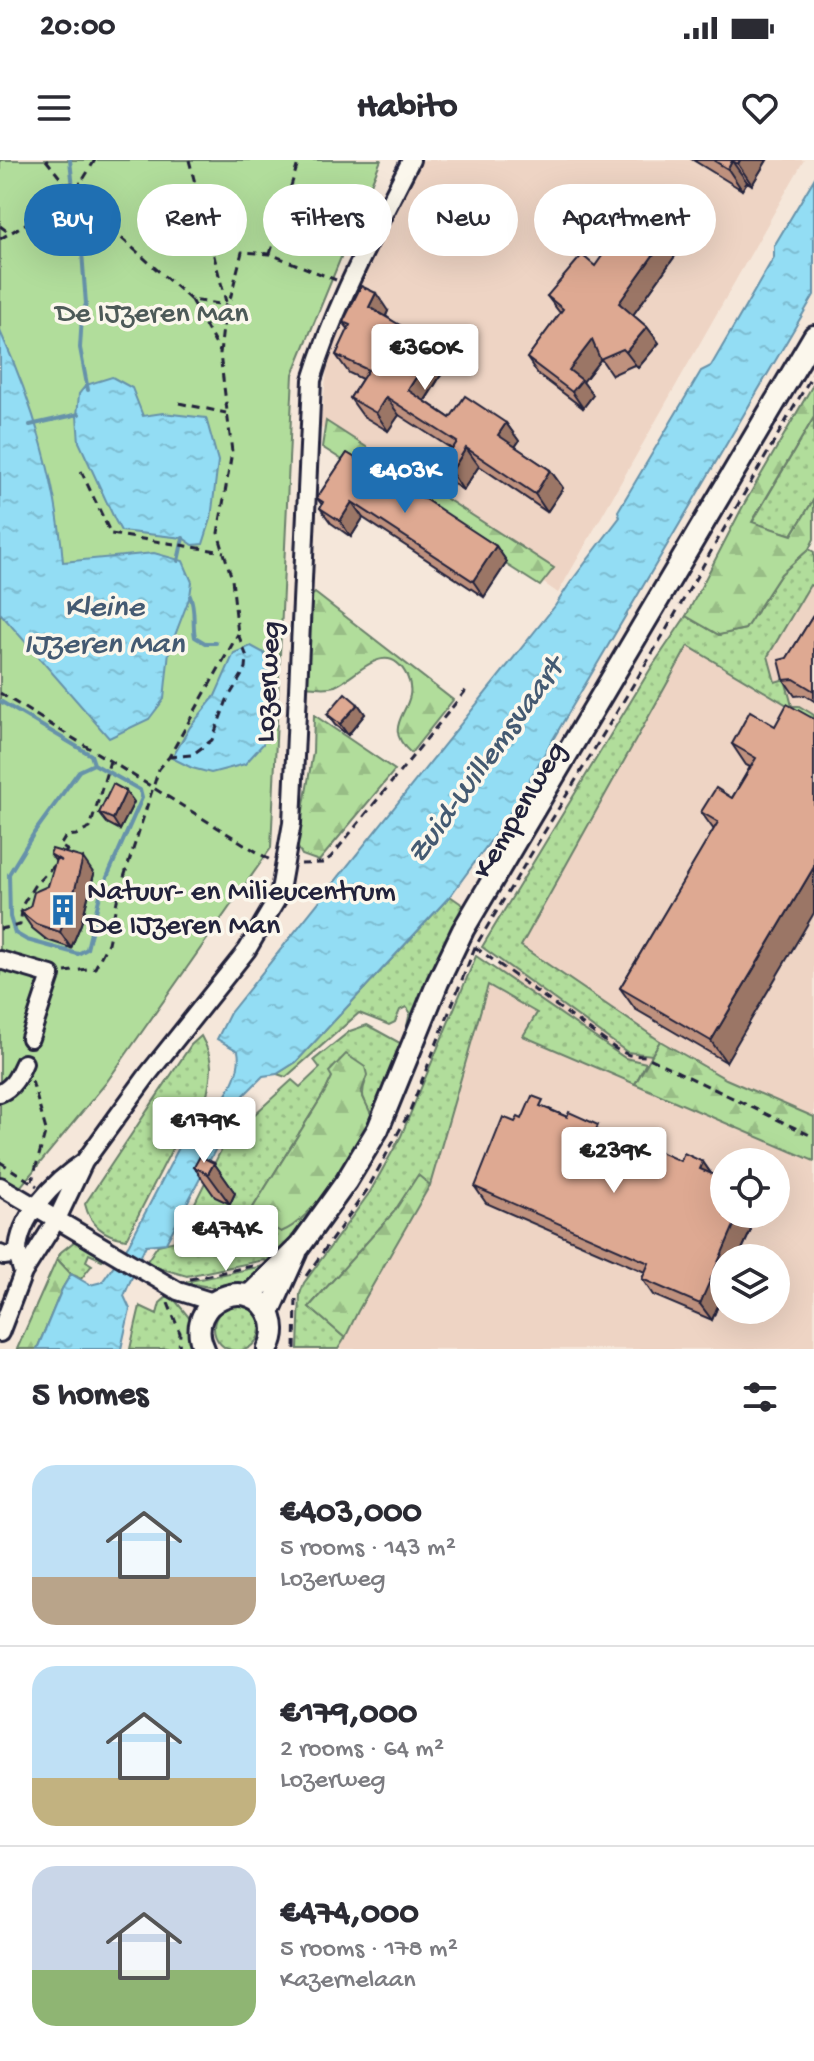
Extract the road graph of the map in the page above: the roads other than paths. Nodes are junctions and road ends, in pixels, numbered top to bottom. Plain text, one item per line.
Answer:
1 (411, 160) edge
2 (814, 336) edge
3 (0, 960) edge
4 (30, 1038) dead end
5 (24, 1063) road end
6 (0, 1093) edge
7 (84, 1162) junction
8 (0, 1186) edge
9 (37, 1207) junction
10 (57, 1219) junction
11 (0, 1254) edge
12 (18, 1254) junction
13 (23, 1273) junction
14 (290, 1279) junction
15 (181, 1286) junction
16 (249, 1296) junction
17 (213, 1302) junction
18 (269, 1313) junction
19 (201, 1320) junction
20 (0, 1333) edge
21 (204, 1349) edge
22 (268, 1349) edge

1 - 7 street, Lozerweg
2 - 14 main road, Kempenweg
3 - 4 street
5 - 6 street
7 - 9 street, Lozerweg
7 - 10 street, Lozerweg
8 - 9 street
9 - 10 street
9 - 12 street, Lozerweg
10 - 13 street, Lozerweg
10 - 15 street
11 - 12 street
12 - 13 street
13 - 20 street, Lozerweg
14 - 16 main road, Kempenweg
14 - 18 main road, Kempenweg
15 - 17 street
15 - 19 street
16 - 17 main road
16 - 18 main road
17 - 19 main road
18 - 22 main road
19 - 21 main road

